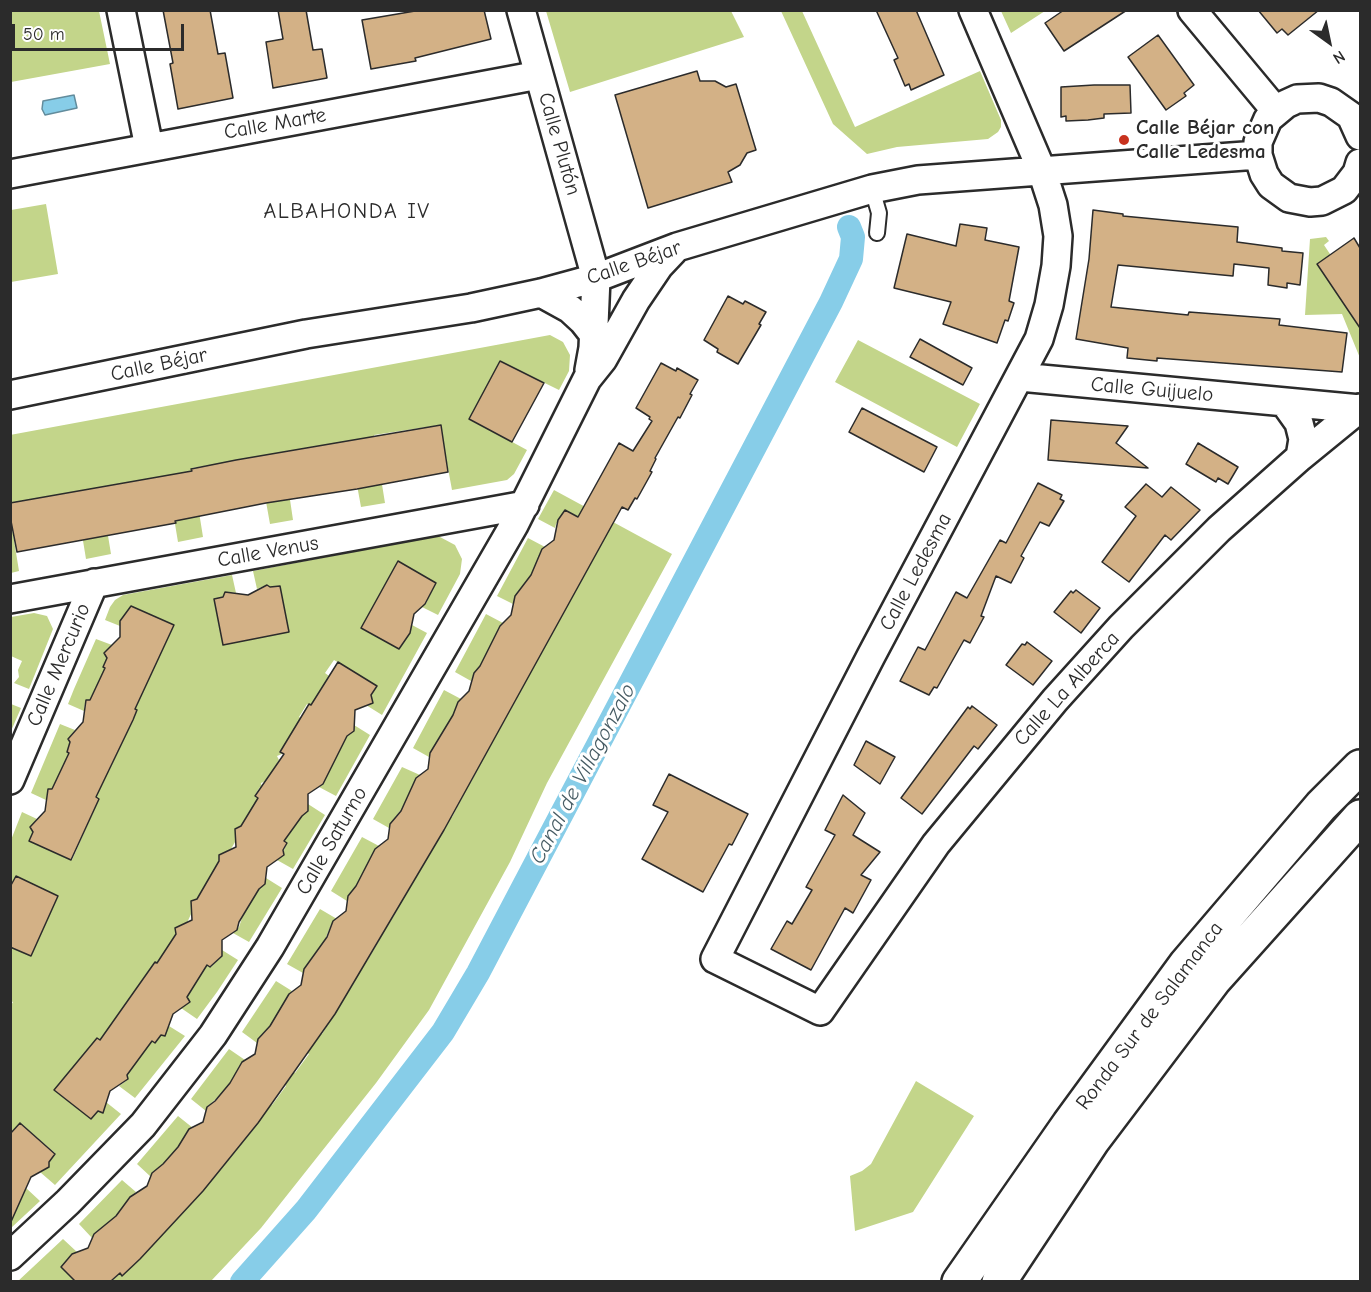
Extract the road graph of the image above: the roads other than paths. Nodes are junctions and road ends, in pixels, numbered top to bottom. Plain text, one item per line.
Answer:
1 (121, 10) edge
2 (521, 10) edge
3 (973, 10) edge
4 (1192, 10) edge
5 (539, 75) junction
6 (1276, 111) junction
7 (1360, 136) edge
8 (149, 147) junction
9 (1258, 155) junction
10 (1360, 163) edge
11 (1042, 171) junction
12 (10, 174) edge
13 (872, 189) junction
14 (876, 233) dead end
15 (677, 247) junction
16 (597, 278) junction
17 (541, 293) junction
18 (604, 337) junction
19 (1020, 377) junction
20 (10, 395) edge
21 (1284, 402) junction
22 (1360, 409) edge
23 (1300, 457) junction
24 (525, 505) junction
25 (94, 583) junction
26 (10, 598) edge
27 (1360, 767) edge
28 (10, 780) edge
29 (1360, 818) edge
30 (819, 1011) joint
31 (10, 1256) edge
32 (959, 1281) edge
33 (999, 1281) edge

1 - 8 street
2 - 5 street, Calle Plutón
3 - 11 street, Calle Ledesma
4 - 6 street
5 - 8 street, Calle Marte
5 - 16 street, Calle Plutón
6 - 7 street
6 - 9 street
8 - 12 street, Calle Marte
9 - 10 street
9 - 11 street, Calle Béjar
11 - 13 street, Calle Béjar
11 - 19 street, Calle Ledesma
13 - 14 lane
13 - 15 street, Calle Béjar
15 - 16 street, Calle Béjar
15 - 18 street, Calle Saturno
16 - 17 street, Calle Béjar
16 - 18 street, Calle Saturno
17 - 18 street
17 - 20 street, Calle Béjar
18 - 24 street, Calle Saturno
19 - 21 street, Calle Guijuelo
19 - 30 street, Calle Ledesma
21 - 22 street, Calle Guijuelo
21 - 23 street
22 - 23 street, Calle La Alberca
23 - 30 street, Calle La Alberca
24 - 25 street, Calle Venus
24 - 31 street, Calle Saturno
25 - 26 street, Calle Venus
25 - 28 street, Calle Mercurio
27 - 32 highway, Ronda Sur de Salamanca
29 - 33 highway, Ronda Sur de Salamanca

